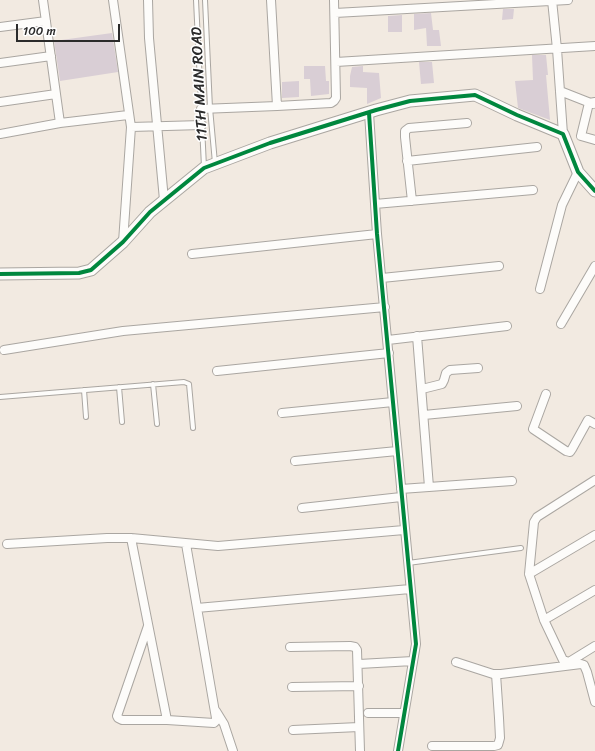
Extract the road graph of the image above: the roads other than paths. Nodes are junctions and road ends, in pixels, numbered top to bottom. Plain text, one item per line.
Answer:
1 (43, 0) edge
2 (113, 0) edge
3 (148, 0) edge
4 (196, 0) edge
5 (205, 0) edge
6 (271, 0) edge
7 (334, 0) edge
8 (552, 0) edge
9 (568, 0) edge
10 (335, 13) junction
11 (46, 21) junction
12 (0, 27) edge
13 (595, 46) edge
14 (557, 49) junction
15 (51, 56) junction
16 (336, 62) junction
17 (0, 63) edge
18 (560, 91) junction
19 (56, 94) junction
20 (0, 102) edge
21 (593, 103) edge
22 (277, 106) junction
23 (206, 109) junction
24 (369, 113) junction
25 (128, 115) junction
26 (60, 123) junction
27 (467, 123) dead end
28 (157, 126) junction
29 (202, 126) junction
30 (131, 127) junction
31 (0, 134) edge
32 (563, 134) junction
33 (595, 140) edge
34 (537, 147) dead end
35 (407, 160) junction
36 (215, 164) junction
37 (204, 168) junction
38 (578, 172) junction
39 (533, 190) dead end
40 (595, 191) edge
41 (164, 200) junction
42 (412, 201) junction
43 (375, 204) junction
44 (378, 234) junction
45 (123, 242) junction
46 (192, 254) dead end
47 (499, 266) dead end
48 (595, 266) edge
49 (0, 274) edge
50 (382, 278) junction
51 (540, 289) dead end
52 (385, 307) junction
53 (561, 324) dead end
54 (507, 326) dead end
55 (417, 336) junction
56 (388, 340) junction
57 (4, 350) dead end
58 (389, 353) junction
59 (478, 368) dead end
60 (217, 371) dead end
61 (153, 384) junction
62 (119, 387) junction
63 (422, 389) junction
64 (84, 390) junction
65 (546, 394) dead end
66 (0, 397) edge
67 (393, 402) junction
68 (517, 406) dead end
69 (282, 413) dead end
70 (424, 415) junction
71 (86, 417) dead end
72 (122, 422) dead end
73 (157, 424) dead end
74 (595, 424) edge
75 (193, 428) dead end
76 (397, 451) junction
77 (295, 462) dead end
78 (595, 480) edge
79 (512, 481) dead end
80 (430, 487) junction
81 (401, 493) junction
82 (302, 508) dead end
83 (404, 530) junction
84 (595, 535) edge
85 (131, 538) junction
86 (7, 544) dead end
87 (186, 544) junction
88 (521, 548) dead end
89 (407, 563) junction
90 (529, 574) junction
91 (410, 589) junction
92 (595, 590) edge
93 (197, 608) junction
94 (544, 620) junction
95 (148, 625) junction
96 (595, 646) edge
97 (290, 647) dead end
98 (413, 660) junction
99 (456, 662) dead end
100 (359, 664) junction
101 (496, 674) junction
102 (359, 686) junction
103 (292, 687) dead end
104 (594, 697) edge
105 (214, 709) junction
106 (368, 713) dead end
107 (404, 714) junction
108 (167, 720) junction
109 (359, 727) junction
110 (293, 730) dead end
111 (432, 746) dead end
112 (233, 751) edge
113 (360, 751) edge
114 (398, 751) edge

1 - 11 street
2 - 25 street
3 - 28 street
4 - 23 lane, 11TH MAIN ROAD
5 - 23 lane, 11TH MAIN ROAD
6 - 22 street
7 - 10 street
8 - 9 street
8 - 10 street
8 - 14 street
10 - 16 street
11 - 12 street
11 - 15 street
13 - 14 street
14 - 16 street
14 - 18 street
15 - 17 street
15 - 19 street
16 - 22 street
18 - 21 street
18 - 32 street
19 - 20 street
19 - 26 street
21 - 33 street
22 - 23 street
23 - 29 lane, 11TH MAIN ROAD
23 - 36 lane, 11TH MAIN ROAD
24 - 32 street
24 - 36 street
24 - 43 street
25 - 26 street
25 - 30 street
26 - 31 street
27 - 35 street
28 - 29 street
28 - 30 street
28 - 41 street
29 - 37 lane, 11TH MAIN ROAD
30 - 45 street
32 - 38 street
34 - 35 street
35 - 42 street
36 - 37 street
37 - 41 street
38 - 40 street
38 - 51 street
39 - 42 street
41 - 45 street
42 - 43 street
43 - 44 street
44 - 46 street
44 - 50 street
45 - 49 street
47 - 50 street
48 - 53 street
50 - 52 street
52 - 56 street
52 - 57 street
54 - 55 street
55 - 56 street
55 - 63 street
56 - 58 street
58 - 60 street
58 - 67 street
59 - 63 street
61 - 62 lane
61 - 73 lane
61 - 75 lane
62 - 64 lane
62 - 72 lane
63 - 70 street
64 - 66 lane
64 - 71 lane
65 - 74 street
67 - 69 street
67 - 76 street
68 - 70 street
70 - 80 street
76 - 77 street
76 - 81 street
78 - 90 street
79 - 80 street
80 - 81 street
81 - 82 street
81 - 83 street
83 - 87 street
83 - 89 street
84 - 90 street
85 - 86 street
85 - 87 street
85 - 95 street
87 - 93 street
88 - 89 lane
89 - 91 street
90 - 94 street
91 - 93 street
91 - 98 street
92 - 94 street
93 - 105 street
94 - 96 street
95 - 108 street
95 - 108 street
97 - 100 street
98 - 100 street
98 - 107 street
99 - 101 street
100 - 102 street
101 - 104 street
101 - 111 street
102 - 103 street
102 - 109 street
105 - 108 street
105 - 112 street
106 - 107 street
107 - 114 street
109 - 110 street
109 - 113 street

